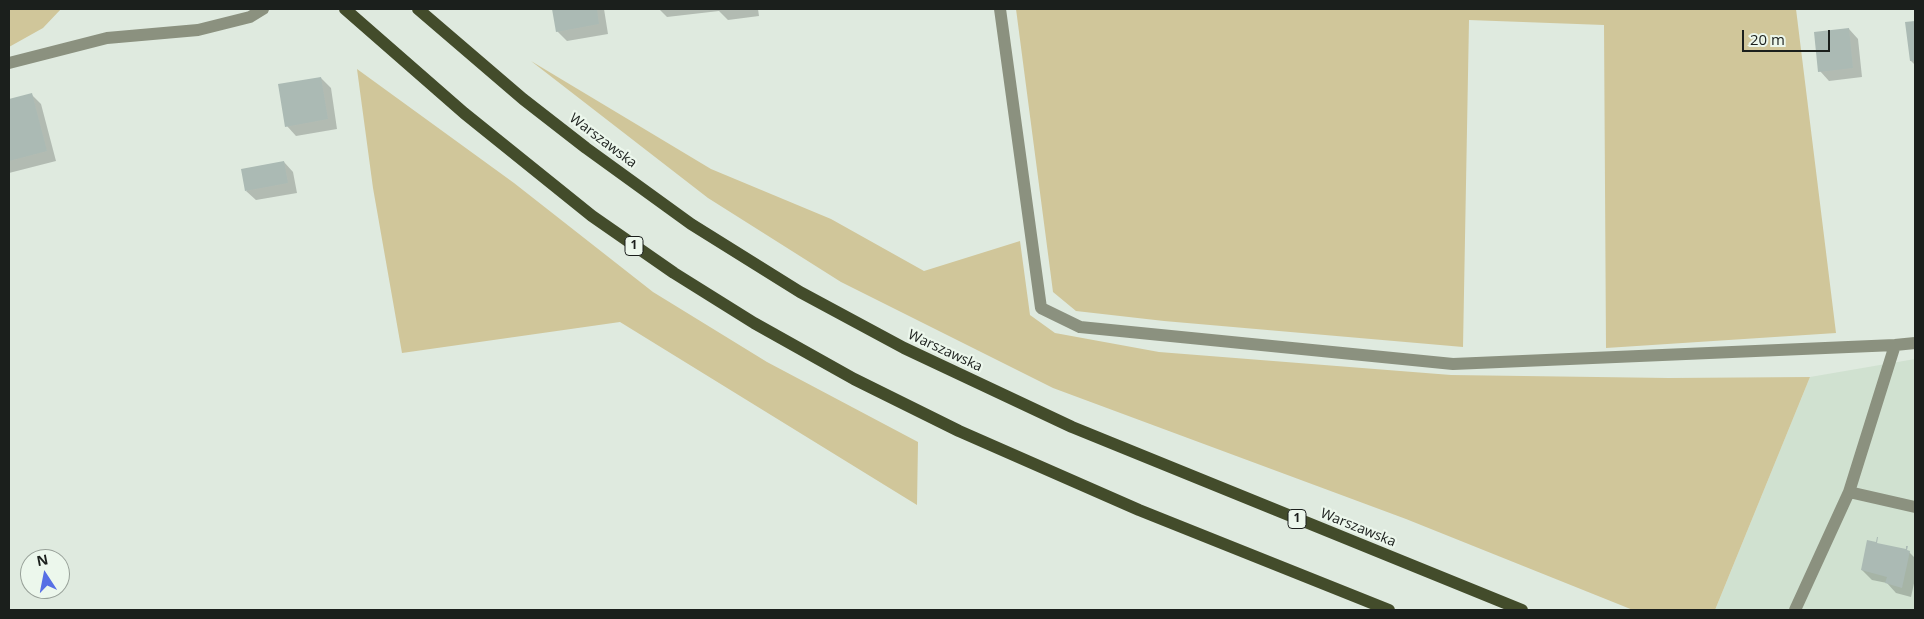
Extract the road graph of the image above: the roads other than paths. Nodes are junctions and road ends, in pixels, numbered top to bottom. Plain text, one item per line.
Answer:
1 (263, 9) edge
2 (345, 9) edge
3 (418, 9) edge
4 (1000, 9) edge
5 (9, 63) edge
6 (1915, 343) edge
7 (1895, 345) junction
8 (1849, 492) junction
9 (1915, 507) edge
10 (1389, 610) edge
11 (1522, 610) edge
12 (1795, 610) edge

1 - 5 street
2 - 10 main road, 1
3 - 11 main road, Warszawska / 1
4 - 7 street
6 - 7 street
7 - 8 street
8 - 9 street
8 - 12 street

